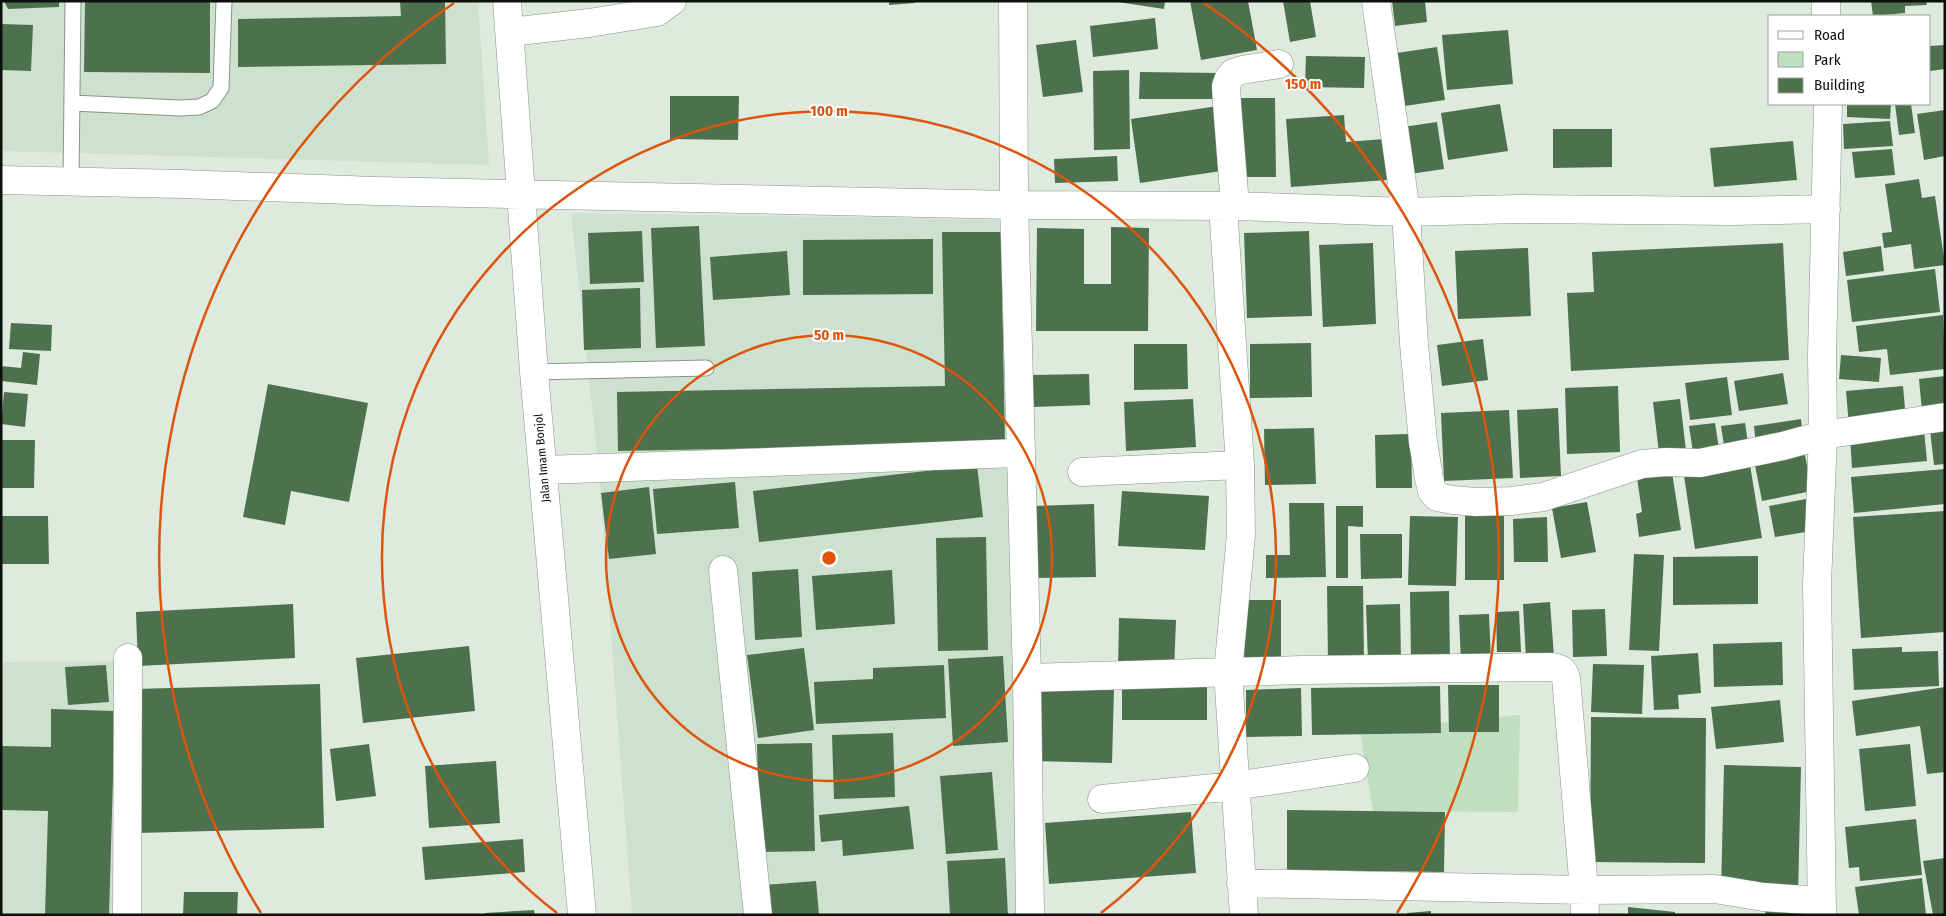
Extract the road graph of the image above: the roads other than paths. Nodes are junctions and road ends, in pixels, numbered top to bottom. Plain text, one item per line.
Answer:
1 (73, 1) edge
2 (224, 1) edge
3 (507, 1) edge
4 (672, 1) edge
5 (1013, 1) edge
6 (1376, 1) edge
7 (1826, 1) edge
8 (1826, 15) edge
9 (510, 32) junction
10 (1279, 64) dead end
11 (72, 104) junction
12 (1828, 105) edge
13 (1, 180) edge
14 (71, 182) junction
15 (521, 194) junction
16 (1014, 205) junction
17 (1229, 206) junction
18 (1826, 209) junction
19 (1406, 212) junction
20 (706, 368) dead end
21 (534, 372) junction
22 (1945, 417) edge
23 (1823, 435) junction
24 (1021, 453) junction
25 (1240, 465) junction
26 (544, 470) junction
27 (1082, 472) dead end
28 (723, 570) dead end
29 (128, 658) dead end
30 (1228, 672) junction
31 (1027, 678) junction
32 (1355, 768) dead end
33 (1235, 786) junction
34 (1102, 800) dead end
35 (1241, 883) junction
36 (1584, 902) edge
37 (1822, 908) edge
38 (127, 915) edge
39 (582, 915) edge
40 (758, 915) edge
41 (1030, 915) edge
42 (1244, 915) edge

1 - 11 lane
2 - 11 lane
3 - 9 street, Jalan Imam Bonjol
4 - 9 street
5 - 16 street
6 - 19 street
7 - 8 street
9 - 15 street, Jalan Imam Bonjol
10 - 17 street
11 - 14 lane
12 - 18 street
13 - 14 street
14 - 15 street
15 - 16 street
15 - 21 street, Jalan Imam Bonjol
16 - 17 street
16 - 24 street
17 - 19 street
17 - 25 street
18 - 19 street
18 - 23 street
19 - 23 street
20 - 21 lane
21 - 26 street, Jalan Imam Bonjol
22 - 23 street
23 - 37 street
24 - 26 street
24 - 31 street
25 - 27 street
25 - 30 street
26 - 39 street, Jalan Imam Bonjol
28 - 40 street
29 - 38 street
30 - 31 street
30 - 33 street
30 - 36 street
31 - 41 street
32 - 33 street
33 - 34 street
33 - 35 street
35 - 36 street
35 - 42 street
36 - 37 street

